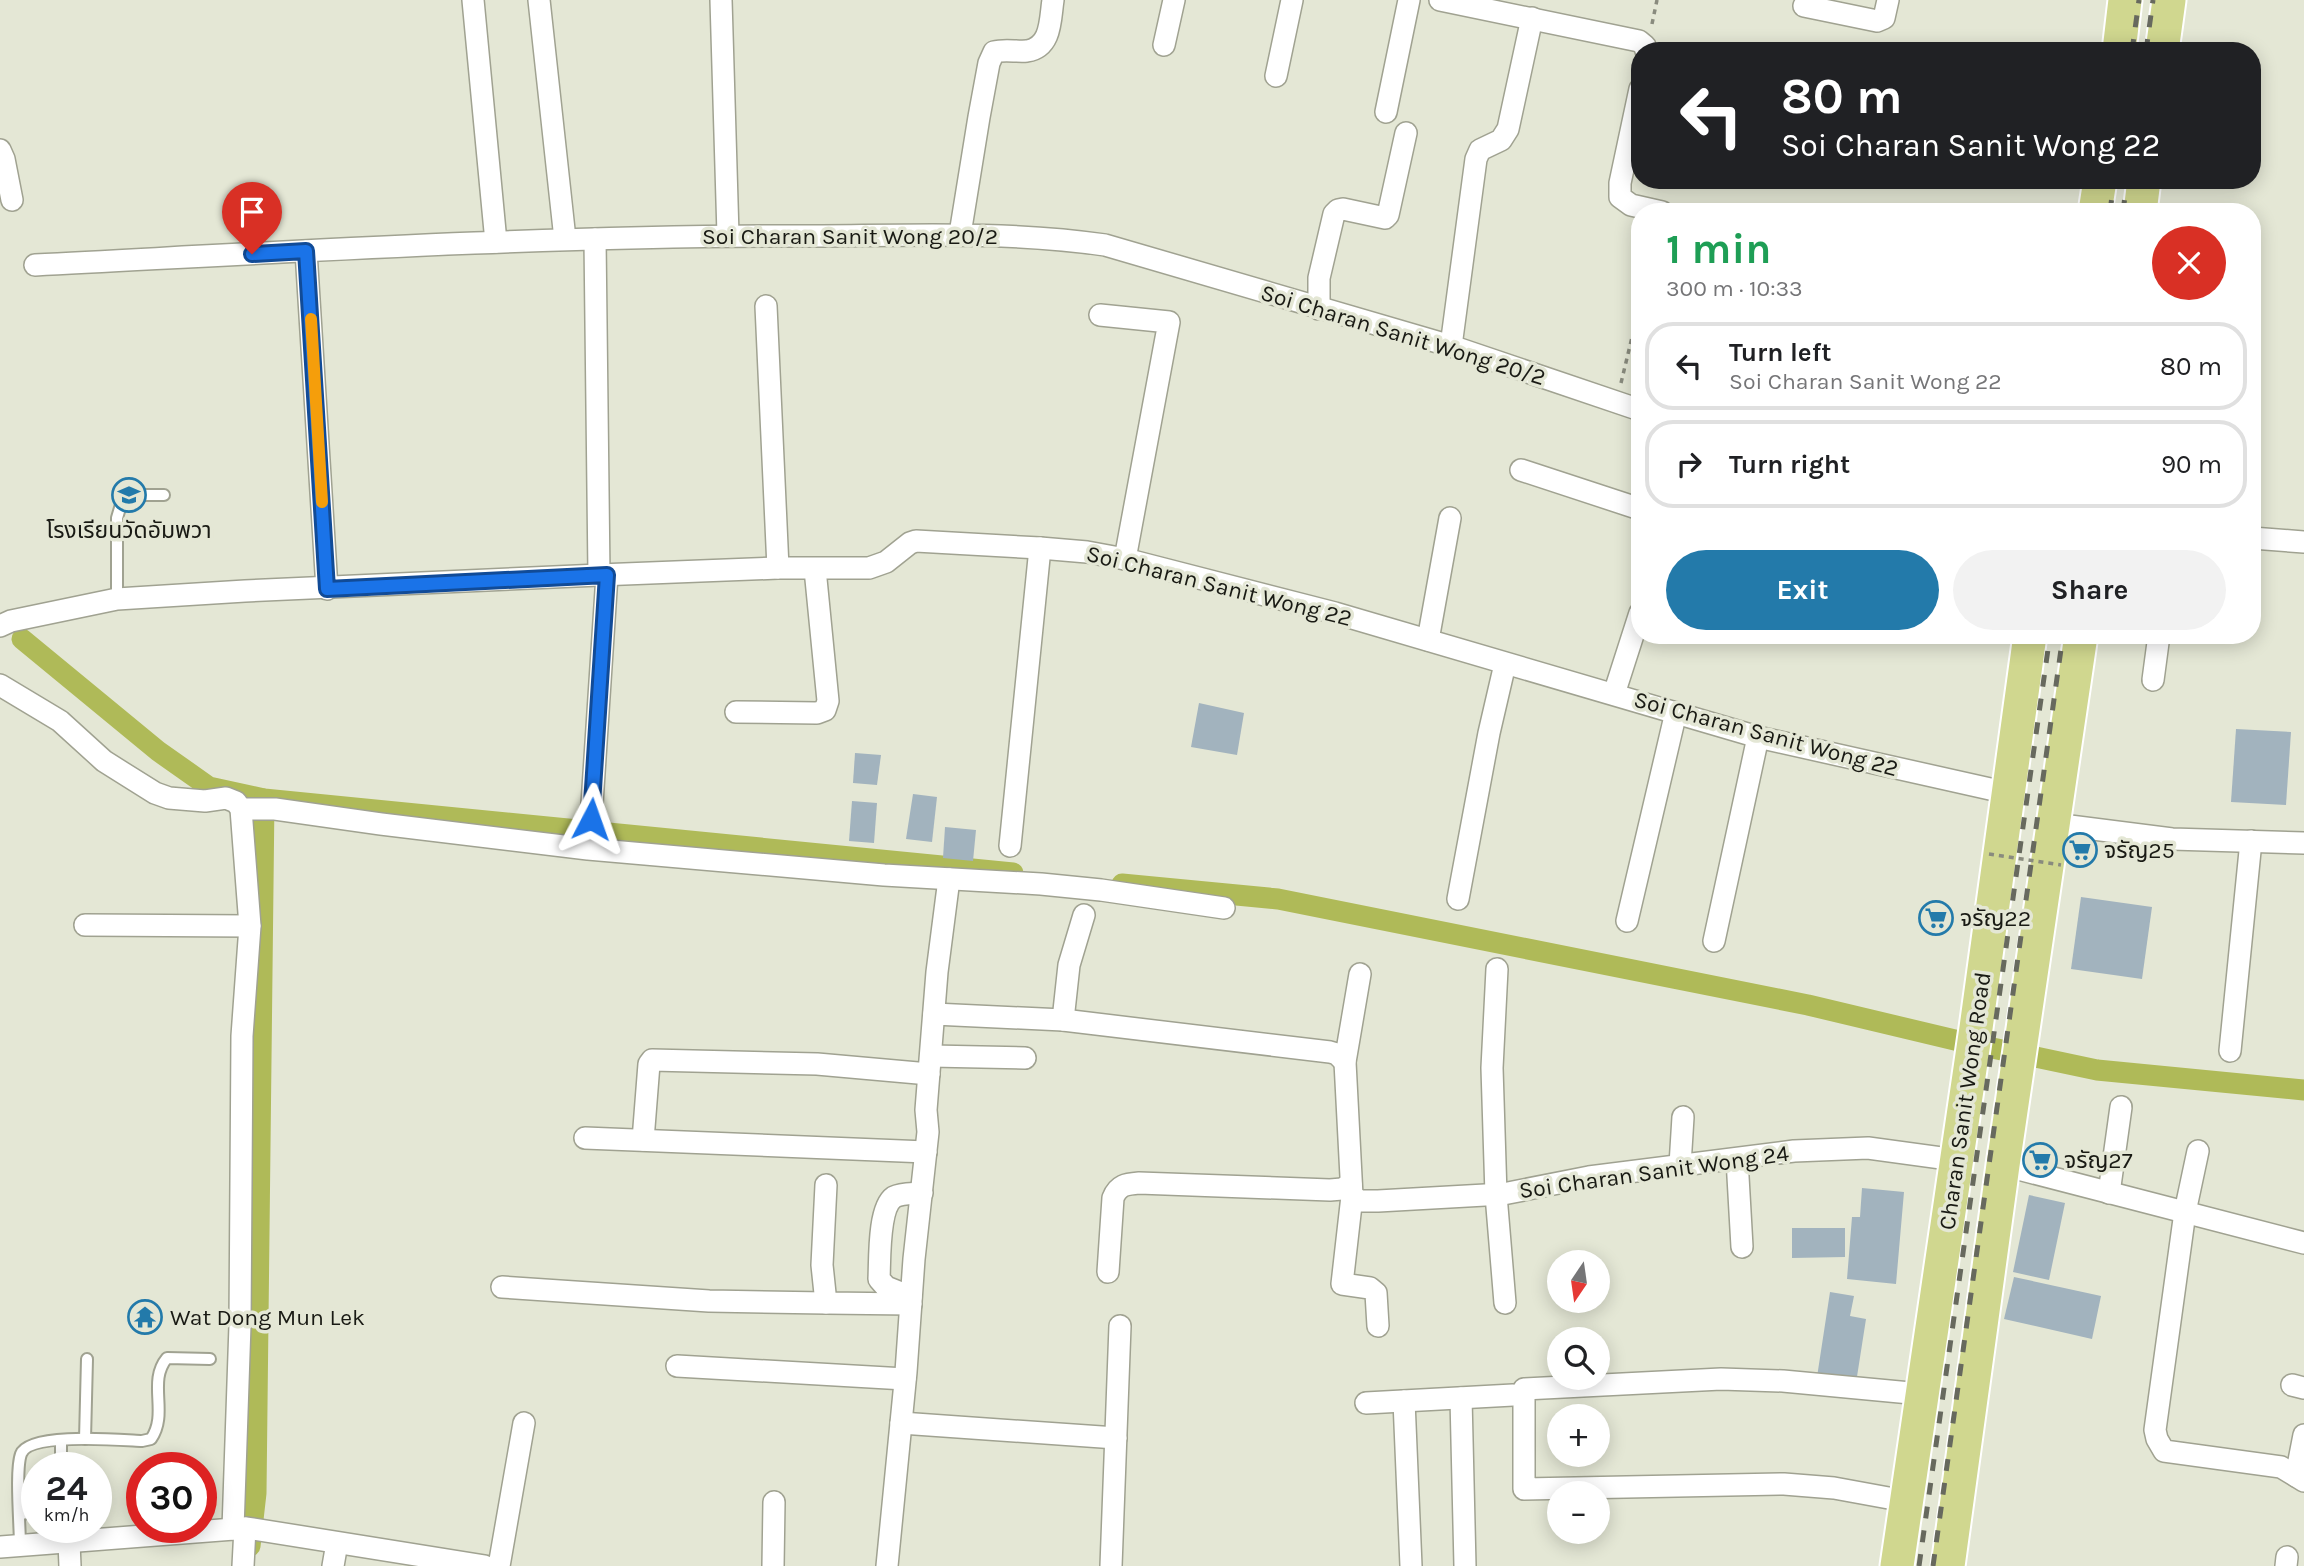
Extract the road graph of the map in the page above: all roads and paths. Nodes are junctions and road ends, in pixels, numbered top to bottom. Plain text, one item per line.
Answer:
1 (473, 0) edge
2 (539, 0) edge
3 (721, 0) edge
4 (1053, 0) edge
5 (1174, 0) edge
6 (1292, 0) edge
7 (1409, 0) edge
8 (1440, 0) edge
9 (1888, 0) edge
10 (2169, 0) edge
11 (2120, 1) edge
12 (1804, 6) dead end
13 (1532, 18) junction
14 (1640, 42) edge
15 (2119, 42) edge
16 (2163, 42) edge
17 (1164, 45) dead end
18 (1276, 76) dead end
19 (1386, 112) dead end
20 (1631, 131) edge
21 (1406, 133) dead end
22 (0, 150) edge
23 (12, 200) dead end
24 (1631, 205) edge
25 (960, 234) junction
26 (728, 235) junction
27 (565, 239) junction
28 (595, 239) junction
29 (496, 242) junction
30 (306, 251) junction
31 (35, 265) dead end
32 (766, 306) dead end
33 (1319, 309) junction
34 (1100, 315) dead end
35 (1631, 341) edge
36 (1451, 346) junction
37 (1616, 402) junction
38 (1631, 407) edge
39 (1521, 470) dead end
40 (164, 495) dead end
41 (1631, 506) edge
42 (1450, 518) dead end
43 (2261, 539) edge
44 (2304, 542) edge
45 (1040, 548) junction
46 (1125, 559) junction
47 (778, 568) junction
48 (815, 569) junction
49 (603, 575) junction
50 (327, 589) junction
51 (117, 599) junction
52 (0, 626) edge
53 (1428, 640) junction
54 (1631, 640) edge
55 (2029, 644) edge
56 (2080, 644) edge
57 (2158, 644) edge
58 (1505, 664) junction
59 (2153, 680) dead end
60 (0, 685) edge
61 (1614, 694) junction
62 (736, 712) dead end
63 (1676, 712) junction
64 (1758, 737) junction
65 (2008, 793) junction
66 (246, 809) junction
67 (591, 819) dead end
68 (2054, 824) junction
69 (2250, 841) junction
70 (2304, 843) edge
71 (1010, 846) dead end
72 (1989, 854) dead end
73 (2061, 865) dead end
74 (949, 879) junction
75 (1458, 899) dead end
76 (1224, 908) dead end
77 (1084, 915) dead end
78 (1627, 921) dead end
79 (85, 925) dead end
80 (250, 926) junction
81 (1714, 941) dead end
82 (1497, 969) dead end
83 (1360, 974) dead end
84 (934, 1014) junction
85 (1063, 1020) junction
86 (2230, 1051) dead end
87 (1025, 1058) dead end
88 (1345, 1062) junction
89 (930, 1065) junction
90 (2121, 1107) dead end
91 (1683, 1117) dead end
92 (585, 1138) dead end
93 (643, 1140) junction
94 (2198, 1151) dead end
95 (926, 1152) junction
96 (1737, 1159) junction
97 (1956, 1160) junction
98 (1680, 1165) junction
99 (2003, 1166) junction
100 (826, 1185) dead end
101 (1351, 1190) junction
102 (922, 1193) junction
103 (2109, 1193) junction
104 (1496, 1195) junction
105 (2185, 1212) junction
106 (2304, 1243) edge
107 (1742, 1247) dead end
108 (1108, 1272) dead end
109 (502, 1287) dead end
110 (911, 1301) junction
111 (826, 1303) junction
112 (1505, 1303) dead end
113 (1378, 1325) dead end
114 (1120, 1326) dead end
115 (87, 1359) dead end
116 (211, 1359) dead end
117 (677, 1366) dead end
118 (905, 1379) junction
119 (1921, 1394) junction
120 (1513, 1395) dead end
121 (1461, 1398) junction
122 (1404, 1401) junction
123 (1366, 1403) dead end
124 (524, 1423) dead end
125 (901, 1423) junction
126 (2304, 1435) edge
127 (1116, 1438) junction
128 (85, 1439) junction
129 (61, 1440) junction
130 (61, 1452) edge
131 (2300, 1479) edge
132 (1905, 1501) junction
133 (774, 1502) dead end
134 (20, 1514) joint
135 (246, 1529) junction
136 (112, 1539) edge
137 (57, 1543) edge
138 (69, 1543) edge
139 (337, 1543) junction
140 (10, 1547) edge
141 (408, 1560) edge
142 (70, 1566) edge
143 (243, 1566) edge
144 (333, 1566) edge
145 (485, 1566) edge
146 (499, 1566) edge
147 (773, 1566) edge
148 (887, 1566) edge
149 (1111, 1566) edge
150 (1411, 1566) edge
151 (1465, 1566) edge
152 (1897, 1566) edge
153 (1948, 1566) edge

1 - 29 street
2 - 27 street
3 - 26 street
4 - 25 street
5 - 17 street
6 - 18 street
7 - 19 street
8 - 13 street
9 - 12 street
10 - 16 main road
11 - 15 main road
13 - 14 street
13 - 36 street
20 - 24 street
21 - 33 street
22 - 23 street
25 - 26 street, Soi Charan Sanit Wong 20/2
25 - 33 street, Soi Charan Sanit Wong 20/2
26 - 28 street, Soi Charan Sanit Wong 20/2
27 - 28 street, Soi Charan Sanit Wong 20/2
27 - 29 street, Soi Charan Sanit Wong 20/2
28 - 49 street
29 - 30 street, Soi Charan Sanit Wong 20/2
30 - 31 street, Soi Charan Sanit Wong 20/2
30 - 50 street
32 - 47 street
33 - 36 street, Soi Charan Sanit Wong 20/2
34 - 46 street
35 - 37 path
36 - 37 street, Soi Charan Sanit Wong 20/2
37 - 38 street, Soi Charan Sanit Wong 20/2
39 - 41 street
40 - 51 lane
42 - 53 street
43 - 44 street
45 - 46 street, Soi Charan Sanit Wong 22
45 - 48 street, Soi Charan Sanit Wong 22
45 - 71 street
46 - 53 street, Soi Charan Sanit Wong 22
47 - 48 street, Soi Charan Sanit Wong 22
47 - 49 street, Soi Charan Sanit Wong 22
48 - 62 street
49 - 50 street, Soi Charan Sanit Wong 22
49 - 67 street
50 - 51 street, Soi Charan Sanit Wong 22
51 - 52 street, Soi Charan Sanit Wong 22
53 - 58 street, Soi Charan Sanit Wong 22
54 - 61 street
55 - 65 main road, Charan Sanit Wong Road
56 - 68 main road, Charan Sanit Wong Road
57 - 59 street
58 - 61 street, Soi Charan Sanit Wong 22
58 - 75 street
60 - 66 street
61 - 63 street, Soi Charan Sanit Wong 22
63 - 64 street, Soi Charan Sanit Wong 22
63 - 78 street
64 - 65 street, Soi Charan Sanit Wong 22
64 - 81 street
65 - 97 main road, Charan Sanit Wong Road
66 - 74 street
66 - 80 street
68 - 69 street
68 - 99 main road, Charan Sanit Wong Road
69 - 70 street
69 - 86 street
72 - 73 path, bridge
74 - 76 street
74 - 84 street
77 - 85 street
79 - 80 street
80 - 135 street
82 - 104 street
83 - 88 street
84 - 85 street
84 - 89 street
85 - 88 street
87 - 89 street
88 - 101 street
89 - 93 street
89 - 95 street
90 - 103 street
91 - 98 street
92 - 93 street
93 - 95 street
94 - 105 street
95 - 102 street
96 - 97 street, Soi Charan Sanit Wong 24
96 - 98 street, Soi Charan Sanit Wong 24
96 - 107 street
97 - 119 main road, Charan Sanit Wong Road
98 - 104 street, Soi Charan Sanit Wong 24
99 - 103 street
99 - 153 main road, Charan Sanit Wong Road
100 - 111 street
101 - 104 street, Soi Charan Sanit Wong 24
101 - 108 street, Soi Charan Sanit Wong 24
101 - 113 street
102 - 110 street
102 - 110 street
103 - 105 street
104 - 112 street
105 - 106 street
105 - 131 street
109 - 111 street
110 - 111 street
110 - 118 street
114 - 127 street
115 - 128 lane
116 - 128 lane
117 - 118 street
118 - 125 street
119 - 132 main road, Charan Sanit Wong Road
119 - 132 street
120 - 121 street
121 - 122 street
121 - 151 street
122 - 123 street
122 - 150 street
124 - 146 street
125 - 127 street
125 - 148 street
126 - 131 street
127 - 149 street
128 - 129 lane
129 - 130 lane
129 - 134 lane
132 - 152 main road, Charan Sanit Wong Road
133 - 147 street
134 - 140 lane
135 - 136 street
135 - 139 street
135 - 143 street
137 - 140 street
138 - 142 street
139 - 141 street
139 - 144 street
141 - 145 street

